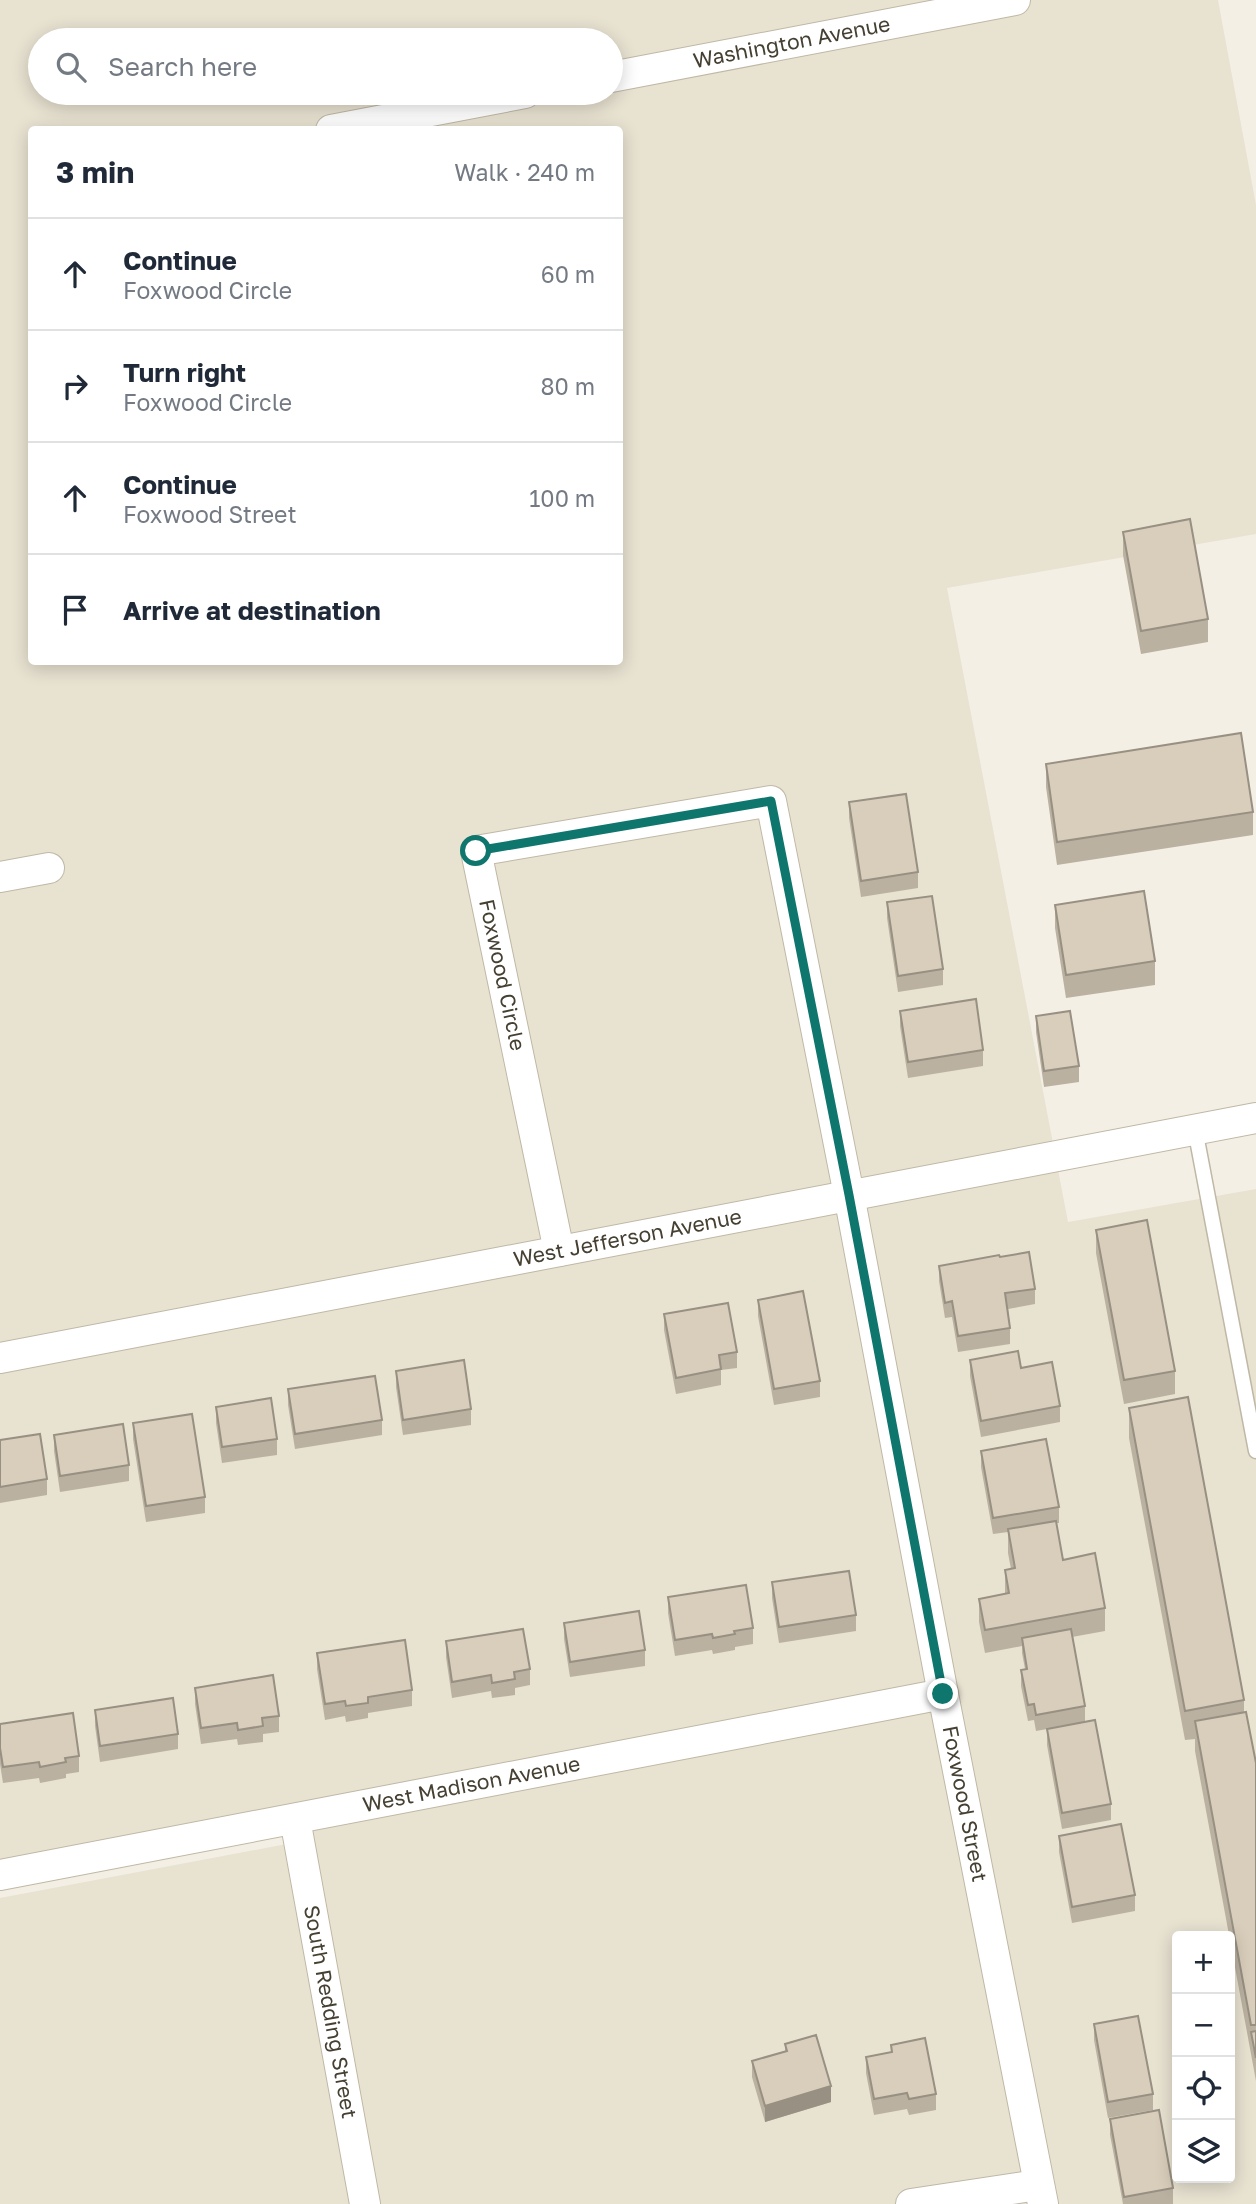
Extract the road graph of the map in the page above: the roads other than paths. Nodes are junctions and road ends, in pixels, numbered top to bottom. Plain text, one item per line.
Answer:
1 (1015, 0) edge
2 (623, 74) edge
3 (462, 105) edge
4 (352, 126) edge
5 (49, 868) dead end
6 (0, 877) edge
7 (1256, 1118) edge
8 (1195, 1129) junction
9 (849, 1195) junction
10 (559, 1251) junction
11 (0, 1358) edge
12 (1256, 1451) edge
13 (943, 1694) junction
14 (295, 1819) junction
15 (0, 1875) edge
16 (1040, 2194) edge
17 (365, 2204) edge
18 (911, 2204) edge

1 - 2 street, Washington Avenue
3 - 4 street
5 - 6 street
7 - 8 street, West Jefferson Avenue
8 - 9 street, West Jefferson Avenue
8 - 12 lane
9 - 10 street, West Jefferson Avenue
9 - 10 street, Foxwood Circle
9 - 13 street, Foxwood Street
10 - 11 street, West Jefferson Avenue
13 - 14 street, West Madison Avenue
13 - 16 street, Foxwood Street
14 - 15 street, West Madison Avenue
14 - 17 street, South Redding Street
16 - 18 street

